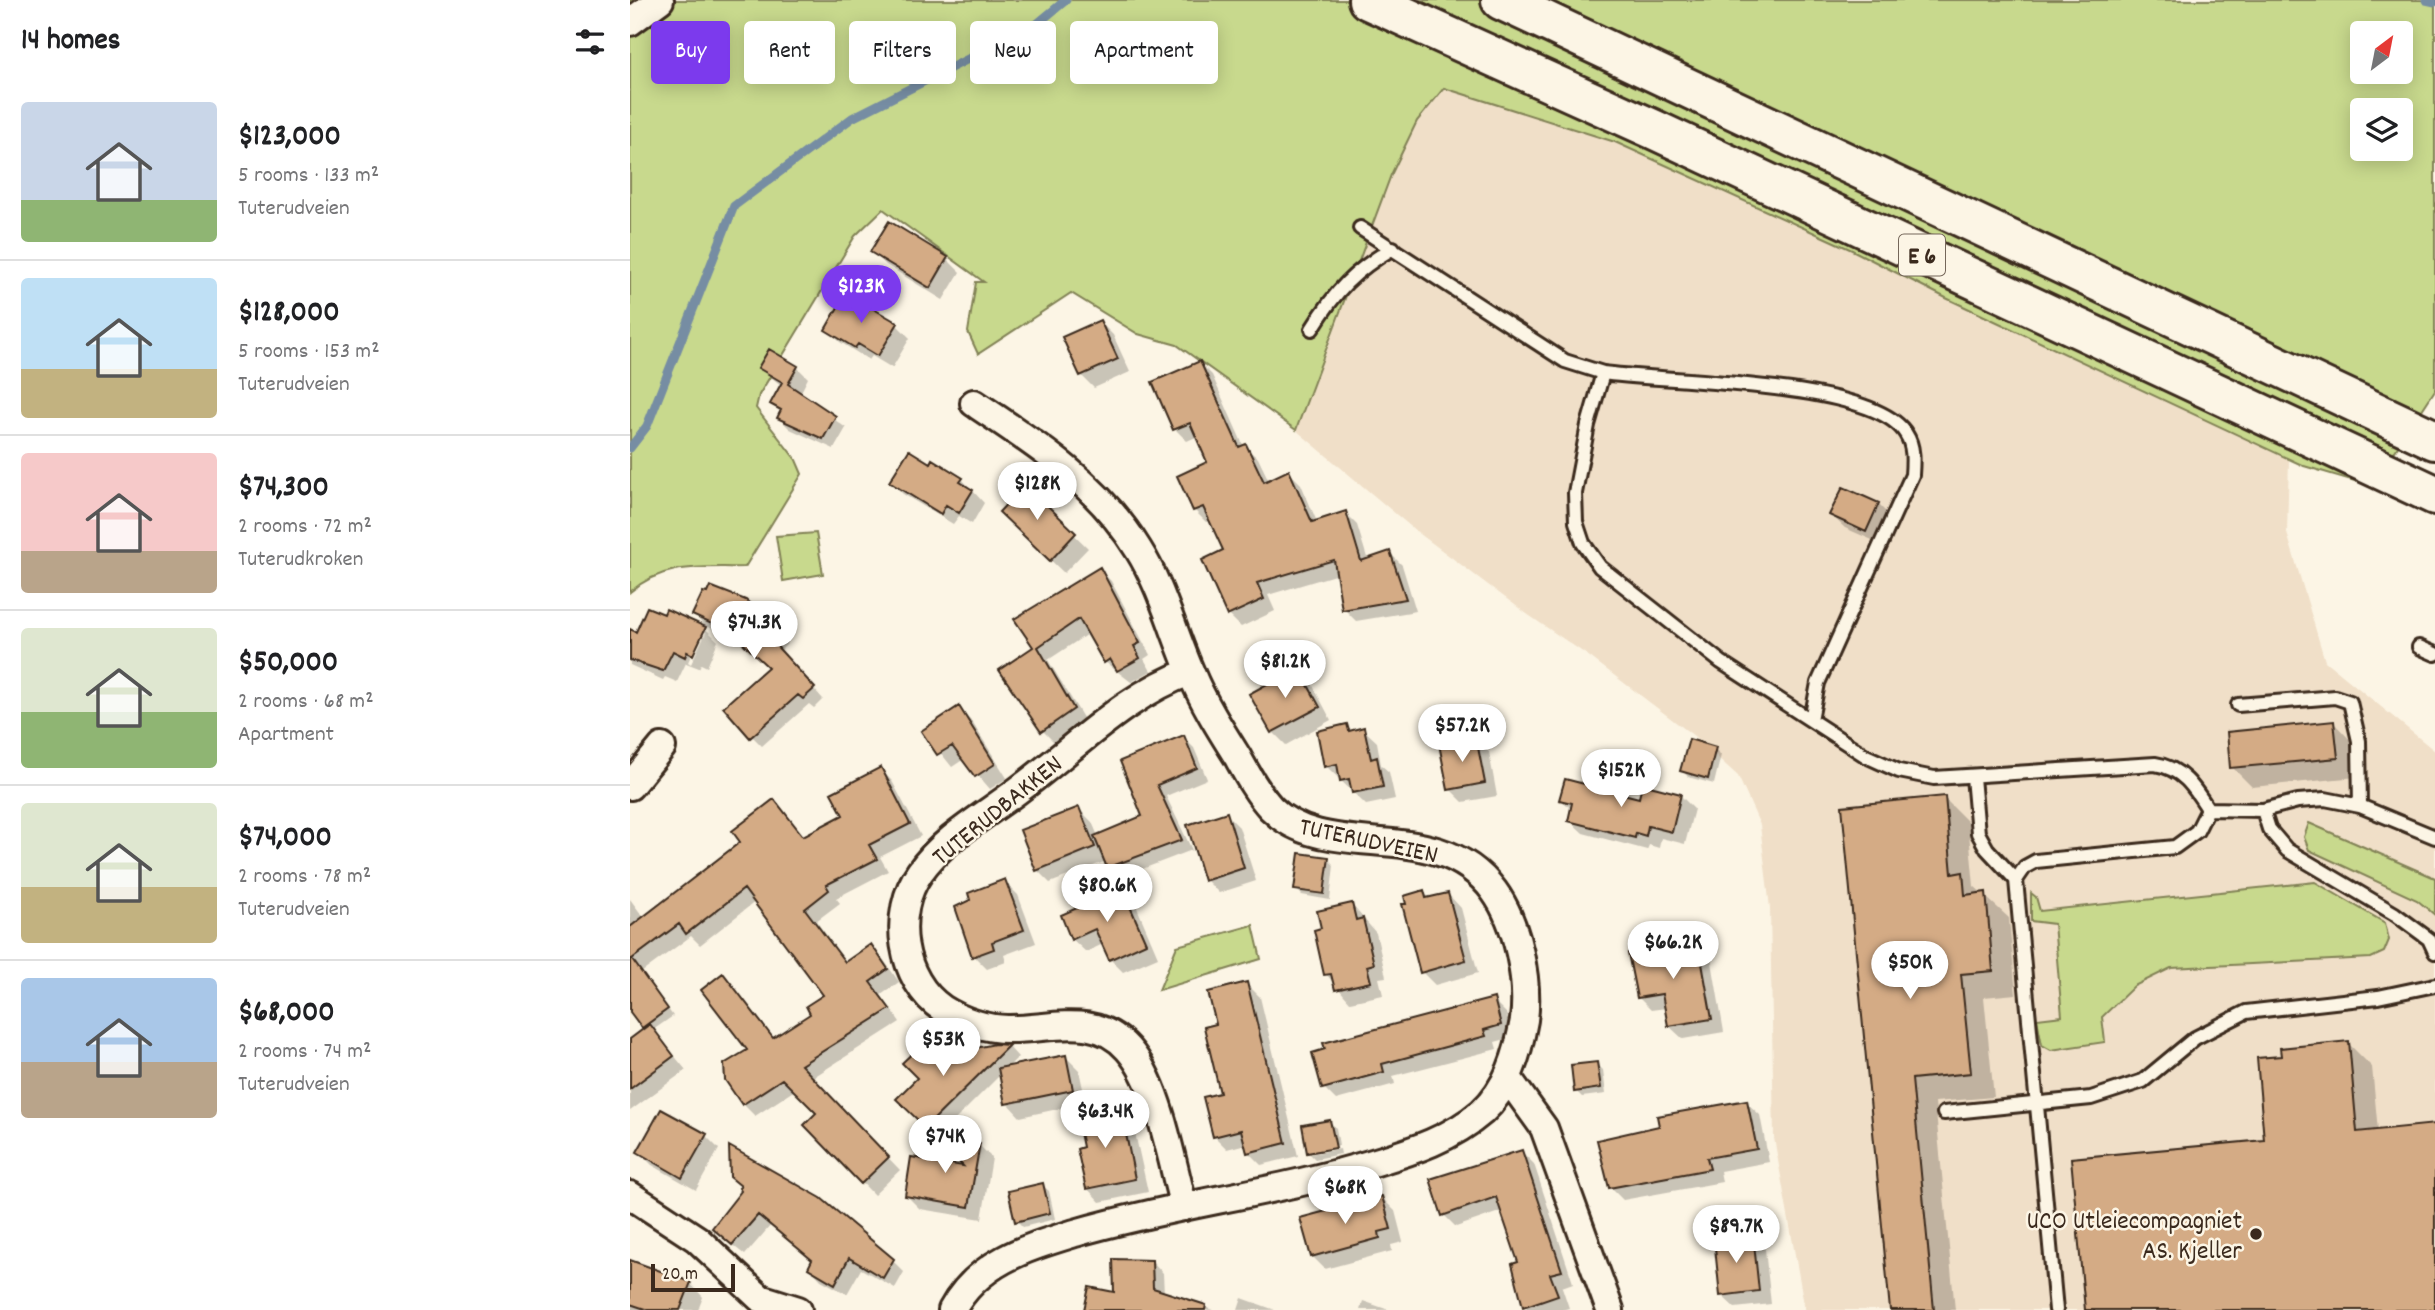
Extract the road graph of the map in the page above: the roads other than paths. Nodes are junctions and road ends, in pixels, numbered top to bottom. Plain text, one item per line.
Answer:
1 (660, 0) edge
2 (1368, 0) edge
3 (1502, 0) edge
4 (630, 22) edge
5 (1360, 229) dead end
6 (1393, 248) junction
7 (1312, 329) dead end
8 (1603, 373) junction
9 (974, 403) dead end
10 (2435, 440) edge
11 (2435, 495) edge
12 (2419, 647) dead end
13 (2435, 654) edge
14 (1190, 672) junction
15 (2238, 705) dead end
16 (1811, 720) junction
17 (662, 747) dead end
18 (1973, 777) junction
19 (630, 786) edge
20 (2360, 806) junction
21 (2208, 809) junction
22 (2263, 810) junction
23 (2435, 837) edge
24 (2016, 880) junction
25 (2435, 952) edge
26 (2435, 985) edge
27 (1508, 1078) junction
28 (2037, 1106) junction
29 (1944, 1113) dead end
30 (630, 1195) edge
31 (1184, 1207) junction
32 (753, 1304) edge
33 (798, 1310) edge
34 (952, 1310) edge
35 (1610, 1310) edge
36 (2056, 1310) edge

1 - 4 street
2 - 11 highway, E 6
3 - 10 highway, E 6
5 - 6 lane
6 - 7 lane
6 - 8 lane
8 - 16 lane
8 - 16 lane
9 - 14 street, TUTERUDVEIEN
12 - 13 lane
14 - 27 street, TUTERUDVEIEN
14 - 31 street, TUTERUDBAKKEN
15 - 20 lane
16 - 18 lane
17 - 19 street
18 - 21 lane
18 - 24 lane
20 - 22 lane
20 - 23 lane
21 - 22 lane
21 - 24 lane
22 - 25 lane
24 - 28 lane
26 - 28 lane
27 - 31 street, TUTERUDVEIEN
27 - 35 street
28 - 29 lane
28 - 36 lane
30 - 32 street
31 - 34 street, TUTERUDVEIEN
32 - 33 street

